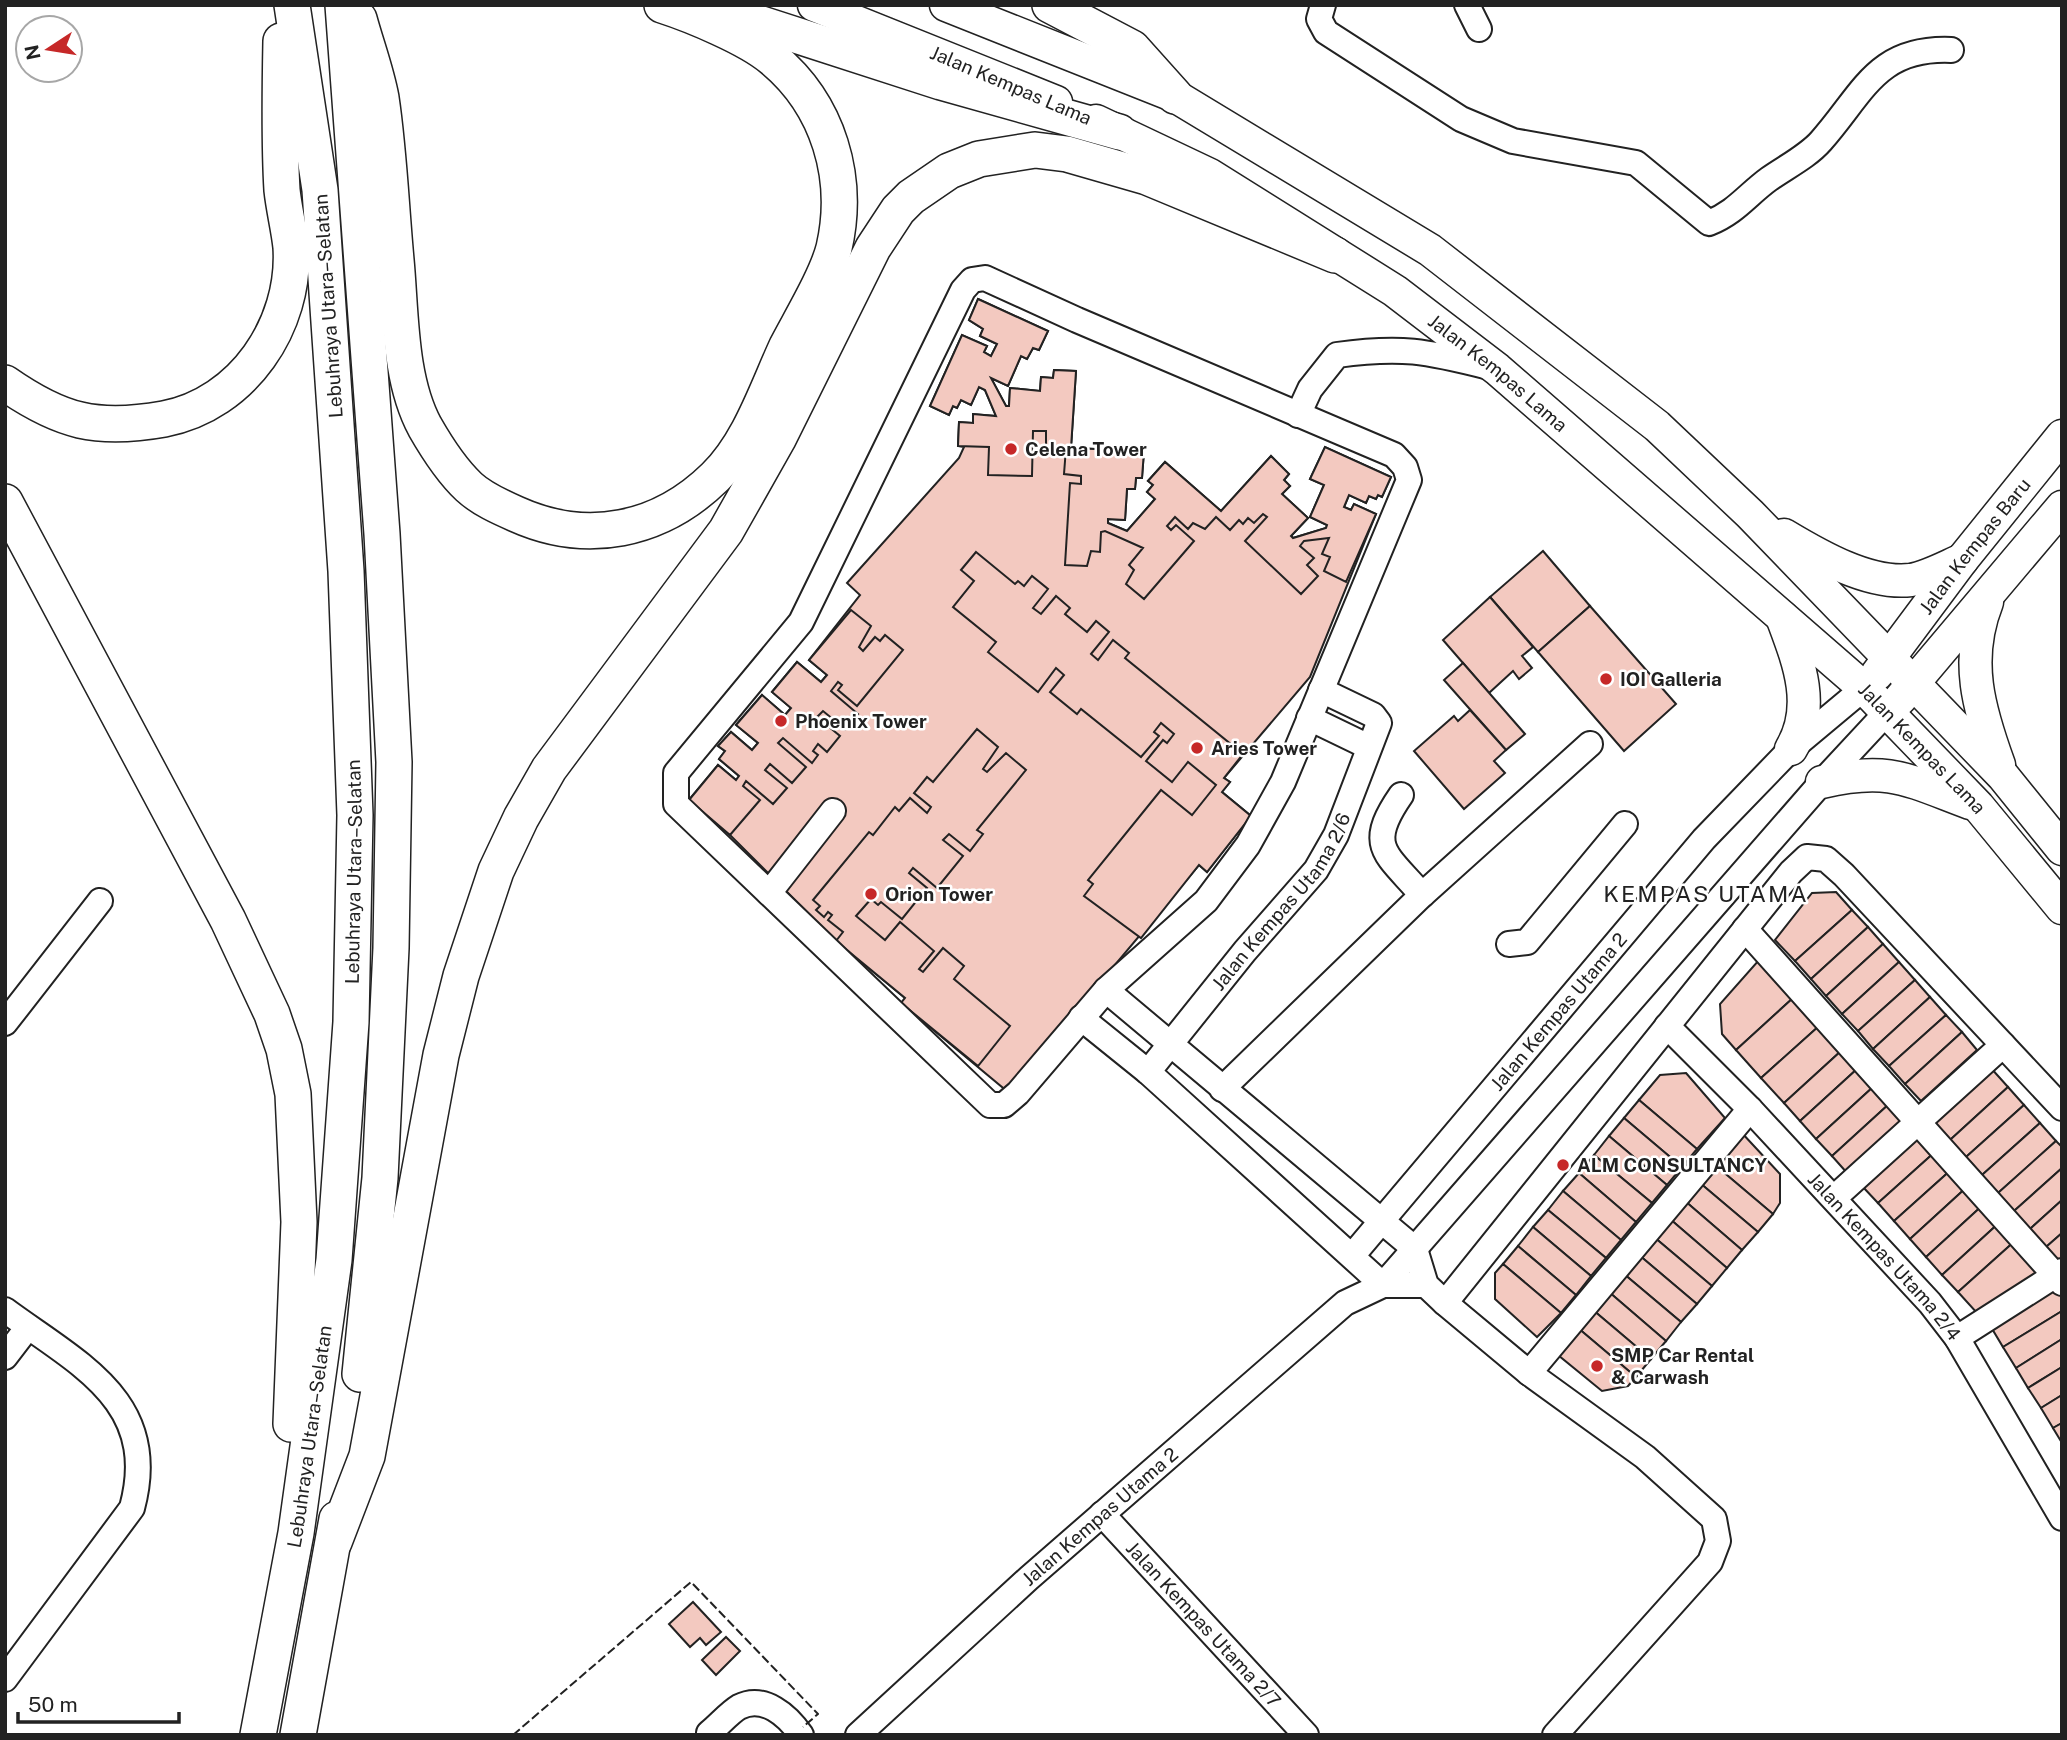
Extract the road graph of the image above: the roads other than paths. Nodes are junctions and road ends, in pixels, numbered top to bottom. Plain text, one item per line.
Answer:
1 (282, 5) edge
2 (292, 5) edge
3 (343, 5) edge
4 (356, 5) edge
5 (662, 5) edge
6 (699, 5) edge
7 (814, 5) edge
8 (946, 5) edge
9 (1050, 5) edge
10 (1323, 5) edge
11 (1467, 5) edge
12 (1479, 29) dead end
13 (1951, 50) dead end
14 (1175, 96) junction
15 (1119, 132) junction
16 (1335, 255) junction
17 (1497, 369) junction
18 (5, 383) edge
19 (1298, 415) junction
20 (2062, 436) edge
21 (5, 502) edge
22 (2062, 507) edge
23 (1750, 514) junction
24 (1962, 560) junction
25 (1992, 591) junction
26 (1780, 613) junction
27 (1891, 658) junction
28 (1914, 683) junction
29 (1864, 688) junction
30 (1321, 690) junction
31 (1888, 712) junction
32 (1309, 718) junction
33 (1590, 744) dead end
34 (1369, 747) junction
35 (1791, 749) junction
36 (2003, 776) junction
37 (1822, 782) junction
38 (1401, 795) dead end
39 (1978, 806) junction
40 (834, 811) dead end
41 (1625, 824) dead end
42 (2062, 849) edge
43 (769, 893) junction
44 (1422, 895) junction
45 (100, 901) dead end
46 (2062, 908) edge
47 (1745, 929) junction
48 (1509, 944) dead end
49 (1106, 989) junction
50 (1081, 1018) junction
51 (5, 1023) edge
52 (1667, 1026) junction
53 (1172, 1044) junction
54 (2003, 1045) junction
55 (1148, 1072) junction
56 (1223, 1089) junction
57 (2062, 1108) edge
58 (1750, 1109) junction
59 (1920, 1122) junction
60 (1833, 1198) junction
61 (1381, 1222) junction
62 (1415, 1249) junction
63 (1352, 1256) junction
64 (2060, 1276) edge
65 (1383, 1285) junction
66 (1426, 1285) junction
67 (1345, 1303) junction
68 (1445, 1303) junction
69 (5, 1310) edge
70 (28, 1327) junction
71 (1957, 1338) junction
72 (5, 1357) edge
73 (1529, 1373) junction
74 (1102, 1514) junction
75 (2062, 1518) edge
76 (296, 1533) junction
77 (334, 1542) junction
78 (5, 1679) edge
79 (709, 1733) edge
80 (258, 1735) edge
81 (298, 1735) edge
82 (801, 1735) edge
83 (858, 1735) edge
84 (1306, 1735) edge
85 (1555, 1735) edge

1 - 18 highway
2 - 76 highway, Lebuhraya Utara–Selatan
3 - 77 highway, Lebuhraya Utara–Selatan
4 - 5 highway
6 - 15 highway
7 - 15 main road, Jalan Kempas Lama
8 - 14 main road, Jalan Kempas Lama
9 - 14 highway
10 - 13 street
11 - 12 street
14 - 23 main road, Jalan Kempas Lama
15 - 16 main road, Jalan Kempas Lama
16 - 17 main road, Jalan Kempas Lama
16 - 77 highway
17 - 19 street
17 - 26 main road, Jalan Kempas Lama
19 - 30 street
19 - 43 street
20 - 24 main road, Jalan Kempas Baru
21 - 76 highway
22 - 25 main road, Jalan Kempas Baru
23 - 24 main road
23 - 27 main road, Jalan Kempas Lama
24 - 27 main road, Jalan Kempas Baru
25 - 28 main road, Jalan Kempas Baru
25 - 36 main road
26 - 29 main road, Jalan Kempas Lama
26 - 35 main road
27 - 28 main road, Jalan Kempas Lama
27 - 29 main road, Jalan Kempas Baru
28 - 31 main road, Jalan Kempas Baru
28 - 36 main road, Jalan Kempas Lama
29 - 31 main road, Jalan Kempas Lama
29 - 35 street, Jalan Kempas Utama 2
30 - 32 street
30 - 34 street, Jalan Kempas Utama 2/6
31 - 37 street
31 - 39 main road, Jalan Kempas Lama
32 - 34 street
32 - 49 street
33 - 44 street
34 - 53 street, Jalan Kempas Utama 2/6
35 - 61 street, Jalan Kempas Utama 2
36 - 42 main road, Jalan Kempas Lama
37 - 39 main road
37 - 62 street
38 - 44 street
39 - 46 main road, Jalan Kempas Lama
40 - 43 street
41 - 48 street
43 - 50 street
44 - 56 street
45 - 51 street
47 - 52 street
47 - 54 street
47 - 59 street
49 - 50 street
49 - 53 street
50 - 55 street
52 - 58 street, Jalan Kempas Utama 2/4
52 - 68 street
53 - 55 street, Jalan Kempas Utama 2/6
53 - 56 street
54 - 57 street
54 - 59 street
55 - 63 street
56 - 61 street
58 - 60 street, Jalan Kempas Utama 2/4
58 - 73 street
59 - 60 street
59 - 64 street
60 - 71 street, Jalan Kempas Utama 2/4
61 - 62 street
61 - 63 street, Jalan Kempas Utama 2
62 - 65 street
62 - 66 street
63 - 65 street
63 - 67 street
64 - 71 street
65 - 66 street
65 - 67 street, Jalan Kempas Utama 2
66 - 68 street
67 - 74 street, Jalan Kempas Utama 2
68 - 73 street
69 - 70 street
70 - 72 street
70 - 78 street
71 - 75 street, Jalan Kempas Utama 2/4
73 - 85 street
74 - 83 street, Jalan Kempas Utama 2
74 - 84 street, Jalan Kempas Utama 2/7
76 - 80 highway, Lebuhraya Utara–Selatan
77 - 81 highway, Lebuhraya Utara–Selatan
79 - 82 street

